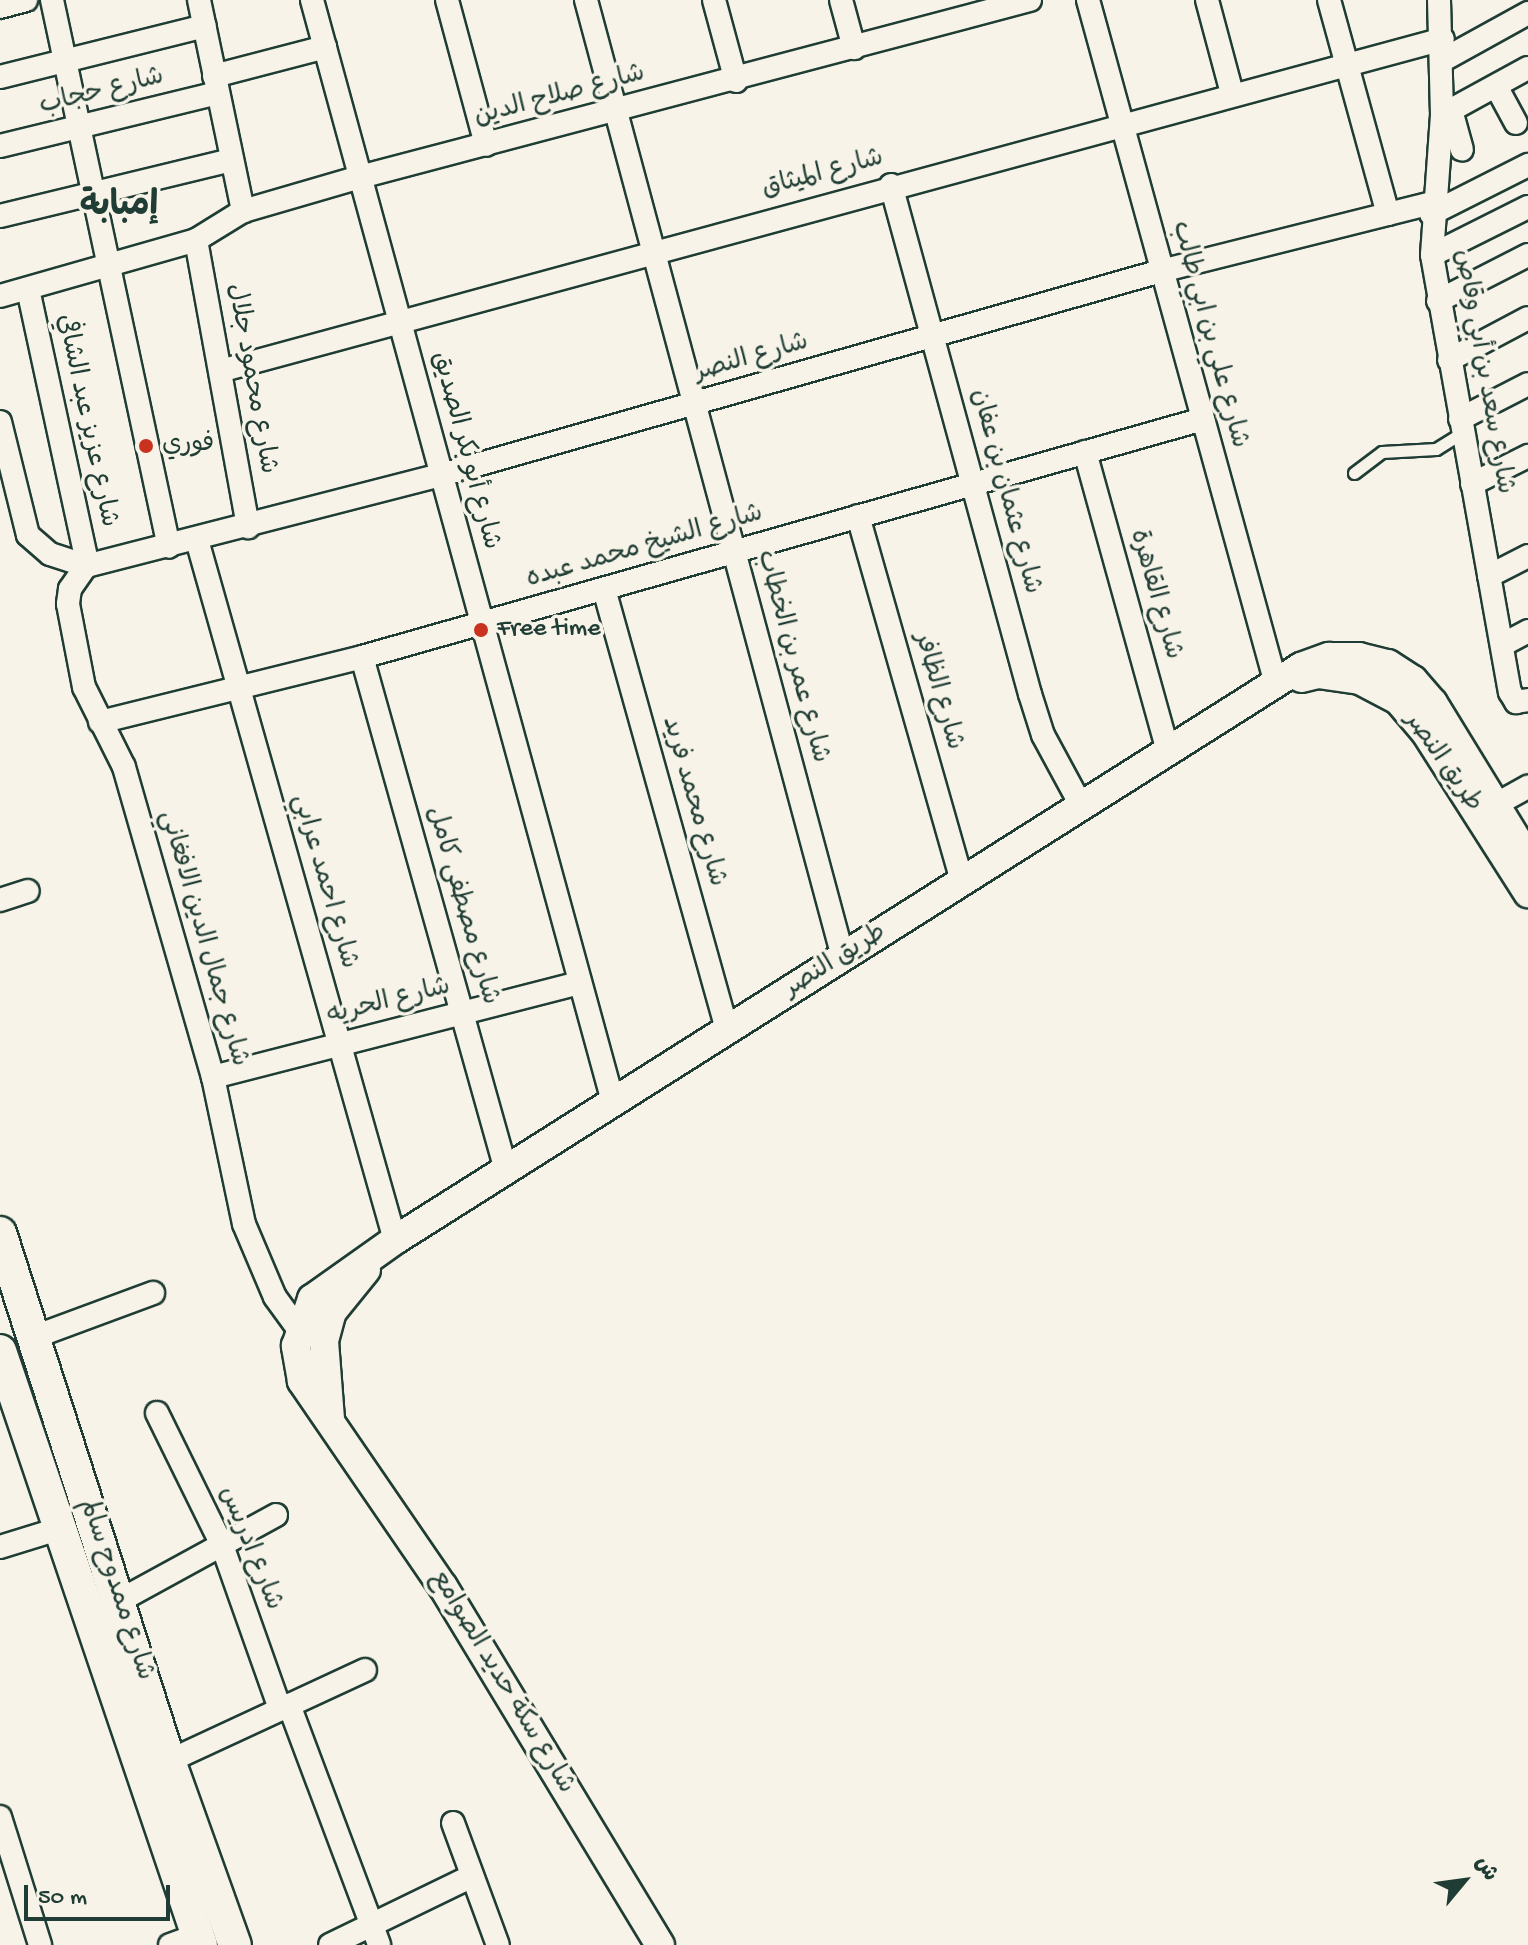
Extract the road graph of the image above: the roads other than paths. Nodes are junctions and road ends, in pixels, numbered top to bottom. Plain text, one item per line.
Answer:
1 (26, 0) edge
2 (52, 0) edge
3 (199, 0) edge
4 (312, 0) edge
5 (447, 0) edge
6 (586, 0) edge
7 (714, 0) edge
8 (841, 0) edge
9 (1030, 0) edge
10 (1088, 0) edge
11 (1207, 0) edge
12 (1329, 0) edge
13 (1439, 0) edge
14 (0, 7) edge
15 (966, 8) edge
16 (1528, 13) edge
17 (205, 26) junction
18 (325, 47) junction
19 (854, 48) junction
20 (1443, 50) junction
21 (66, 61) junction
22 (1346, 64) junction
23 (1528, 68) edge
24 (0, 77) edge
25 (736, 81) junction
26 (216, 85) junction
27 (1496, 86) junction
28 (1232, 93) junction
29 (615, 111) junction
30 (1447, 112) junction
31 (1516, 123) dead end
32 (81, 127) junction
33 (1123, 129) junction
34 (486, 145) junction
35 (0, 146) edge
36 (1462, 150) dead end
37 (231, 160) junction
38 (1528, 165) edge
39 (360, 177) junction
40 (891, 185) junction
41 (97, 196) junction
42 (1528, 207) edge
43 (1432, 209) junction
44 (243, 211) junction
45 (1388, 214) junction
46 (0, 216) edge
47 (196, 240) junction
48 (653, 251) junction
49 (1432, 255) junction
50 (1528, 255) edge
51 (112, 267) junction
52 (1161, 271) junction
53 (28, 289) junction
54 (0, 296) edge
55 (1438, 301) junction
56 (1528, 318) edge
57 (399, 321) junction
58 (932, 336) junction
59 (1449, 360) junction
60 (220, 371) junction
61 (1528, 384) edge
62 (695, 405) junction
63 (1203, 419) junction
64 (0, 422) edge
65 (1461, 426) junction
66 (1085, 452) junction
67 (1528, 456) edge
68 (1354, 473) dead end
69 (441, 475) junction
70 (973, 484) junction
71 (1472, 484) junction
72 (858, 516) junction
73 (248, 527) junction
74 (197, 540) junction
75 (169, 547) junction
76 (734, 552) junction
77 (1528, 556) edge
78 (87, 566) junction
79 (1489, 576) junction
80 (604, 589) junction
81 (482, 623) junction
82 (1528, 631) edge
83 (1502, 645) junction
84 (362, 657) junction
85 (1276, 684) junction
86 (238, 688) junction
87 (1522, 701) edge
88 (100, 722) junction
89 (1168, 752) junction
90 (1528, 787) edge
91 (1495, 805) junction
92 (1082, 807) junction
93 (1528, 858) edge
94 (962, 882) junction
95 (28, 891) dead end
96 (1528, 893) edge
97 (0, 900) edge
98 (843, 957) junction
99 (579, 983) junction
100 (462, 1013) junction
101 (727, 1030) junction
102 (340, 1044) junction
103 (213, 1077) junction
104 (613, 1102) junction
105 (506, 1170) junction
106 (395, 1240) junction
107 (2, 1247) edge
108 (153, 1293) dead end
109 (298, 1329) junction
110 (34, 1337) junction
111 (0, 1351) edge
112 (157, 1413) dead end
113 (331, 1428) junction
114 (276, 1515) dead end
115 (58, 1529) junction
116 (222, 1545) junction
117 (0, 1547) edge
118 (119, 1601) junction
119 (365, 1670) dead end
120 (285, 1707) junction
121 (169, 1761) junction
122 (0, 1817) edge
123 (453, 1823) dead end
124 (472, 1876) junction
125 (375, 1935) edge
126 (190, 1942) edge
127 (40, 1945) edge
128 (235, 1945) edge
129 (330, 1945) edge
130 (498, 1945) edge
131 (660, 1945) edge

1 - 14 street
2 - 21 street
3 - 17 street
4 - 18 street, شارع أبو بكر الصديق
5 - 34 street
6 - 29 street, شارع عمر بن الخطاب
7 - 25 street
8 - 19 street
9 - 15 street, شارع صلاح الدين
10 - 33 street, شارع علي بن ابي طالب
11 - 28 street
12 - 22 street
13 - 20 street, شارع سعد بن أبي وقاص
15 - 19 street, شارع صلاح الدين
16 - 20 street, شارع الميثاق
17 - 21 street
17 - 26 street
18 - 26 street, شارع حجاب
18 - 39 street, شارع أبو بكر الصديق
19 - 25 street, شارع صلاح الدين
20 - 22 street, شارع الميثاق
20 - 30 street, شارع سعد بن أبي وقاص
21 - 24 street
21 - 32 street
22 - 28 street, شارع الميثاق
22 - 45 street
23 - 27 street
25 - 29 street, شارع صلاح الدين
26 - 32 street, شارع حجاب
26 - 37 street
27 - 30 street
27 - 31 street
28 - 33 street, شارع الميثاق
29 - 34 street, شارع صلاح الدين
29 - 48 street, شارع عمر بن الخطاب
30 - 36 street
30 - 43 street, شارع سعد بن أبي وقاص
32 - 35 street, شارع حجاب
32 - 41 street
33 - 40 street, شارع الميثاق
33 - 52 street, شارع علي بن ابي طالب
34 - 39 street, شارع صلاح الدين
37 - 41 street
37 - 44 street
38 - 43 street, شارع النصر
39 - 44 street, شارع صلاح الدين
39 - 57 street, شارع أبو بكر الصديق
40 - 48 street, شارع الميثاق
40 - 58 street, شارع عثمان بن عفان
41 - 46 street
41 - 51 street
42 - 49 street
43 - 45 street, شارع النصر
43 - 49 street, شارع سعد بن أبي وقاص
44 - 47 street, شارع صلاح الدين
45 - 52 street, شارع النصر
47 - 51 street, شارع صلاح الدين
47 - 60 street, شارع محمود جلال
48 - 57 street, شارع الميثاق
48 - 62 street, شارع عمر بن الخطاب
49 - 55 street, شارع سعد بن أبي وقاص
50 - 55 street
51 - 53 street, شارع صلاح الدين
51 - 75 street
52 - 58 street, شارع النصر
52 - 63 street, شارع علي بن ابي طالب
53 - 54 street, شارع صلاح الدين
53 - 78 street, شارع عزيز عبد الشافي
55 - 59 street, شارع سعد بن أبي وقاص
56 - 59 street
57 - 60 street, شارع الميثاق
57 - 69 street, شارع أبو بكر الصديق
58 - 62 street, شارع النصر
58 - 70 street, شارع عثمان بن عفان
59 - 65 street, شارع سعد بن أبي وقاص
60 - 73 street, شارع محمود جلال
61 - 65 street
62 - 69 street, شارع النصر
62 - 76 street, شارع عمر بن الخطاب
63 - 66 street, شارع الشيخ محمد عبده
63 - 85 street, شارع علي بن ابي طالب
64 - 78 street
65 - 68 lane
65 - 71 street, شارع سعد بن أبي وقاص
66 - 70 street, شارع الشيخ محمد عبده
66 - 89 street, شارع القاهرة
67 - 71 street
69 - 73 street, شارع النصر
69 - 81 street, شارع أبو بكر الصديق
70 - 72 street, شارع الشيخ محمد عبده
70 - 92 street, شارع عثمان بن عفان
71 - 79 street, شارع سعد بن أبي وقاص
72 - 76 street, شارع الشيخ محمد عبده
72 - 94 street, شارع الظافر
73 - 74 street, شارع النصر
74 - 75 street, شارع النصر
74 - 86 street, شارع احمد عرابي
75 - 78 street, شارع النصر
76 - 80 street, شارع الشيخ محمد عبده
76 - 98 street, شارع عمر بن الخطاب
77 - 79 street
78 - 88 street, شارع جمال الدين الافغاني
79 - 83 street, شارع سعد بن أبي وقاص
80 - 81 street, شارع الشيخ محمد عبده
80 - 101 street, شارع محمد فريد
81 - 84 street, شارع الشيخ محمد عبده
81 - 99 street, شارع أبو بكر الصديق
82 - 83 street
83 - 87 street, شارع سعد بن أبي وقاص
84 - 86 street, شارع الشيخ محمد عبده
84 - 100 street, شارع مصطفى كامل
85 - 89 street, طريق النصر
85 - 91 street, طريق النصر
85 - 96 street, طريق النصر
86 - 88 street, شارع الشيخ محمد عبده
86 - 102 street, شارع احمد عرابي
88 - 103 street, شارع جمال الدين الافغاني
89 - 92 street, طريق النصر
90 - 91 street
91 - 93 street, طريق النصر
92 - 94 street, طريق النصر
94 - 98 street, طريق النصر
95 - 97 street
98 - 101 street, طريق النصر
99 - 100 street, شارع الحريه
99 - 104 street, شارع أبو بكر الصديق
100 - 102 street, شارع الحريه
100 - 105 street, شارع مصطفى كامل
101 - 104 street, طريق النصر
102 - 103 street, شارع الحريه
102 - 106 street, شارع احمد عرابي
103 - 109 street, شارع جمال الدين الافغاني
104 - 105 street, طريق النصر
105 - 106 street, طريق النصر
106 - 109 street
106 - 113 street
107 - 110 main road, شارع ممدوح سالم
108 - 110 street
109 - 113 street, شارع سكة حديد الصوامع
110 - 118 main road, شارع ممدوح سالم
111 - 115 main road, شارع ممدوح سالم
112 - 116 street, شارع ادريس
113 - 131 street, شارع سكة حديد الصوامع
114 - 116 street
115 - 117 street
115 - 126 main road, شارع ممدوح سالم
116 - 118 street
116 - 120 street, شارع ادريس
118 - 121 main road, شارع ممدوح سالم
119 - 120 street
120 - 121 street
120 - 125 street, شارع ادريس
121 - 128 main road, شارع ممدوح سالم
122 - 127 street
123 - 124 street
124 - 125 street
124 - 130 street
125 - 129 street

